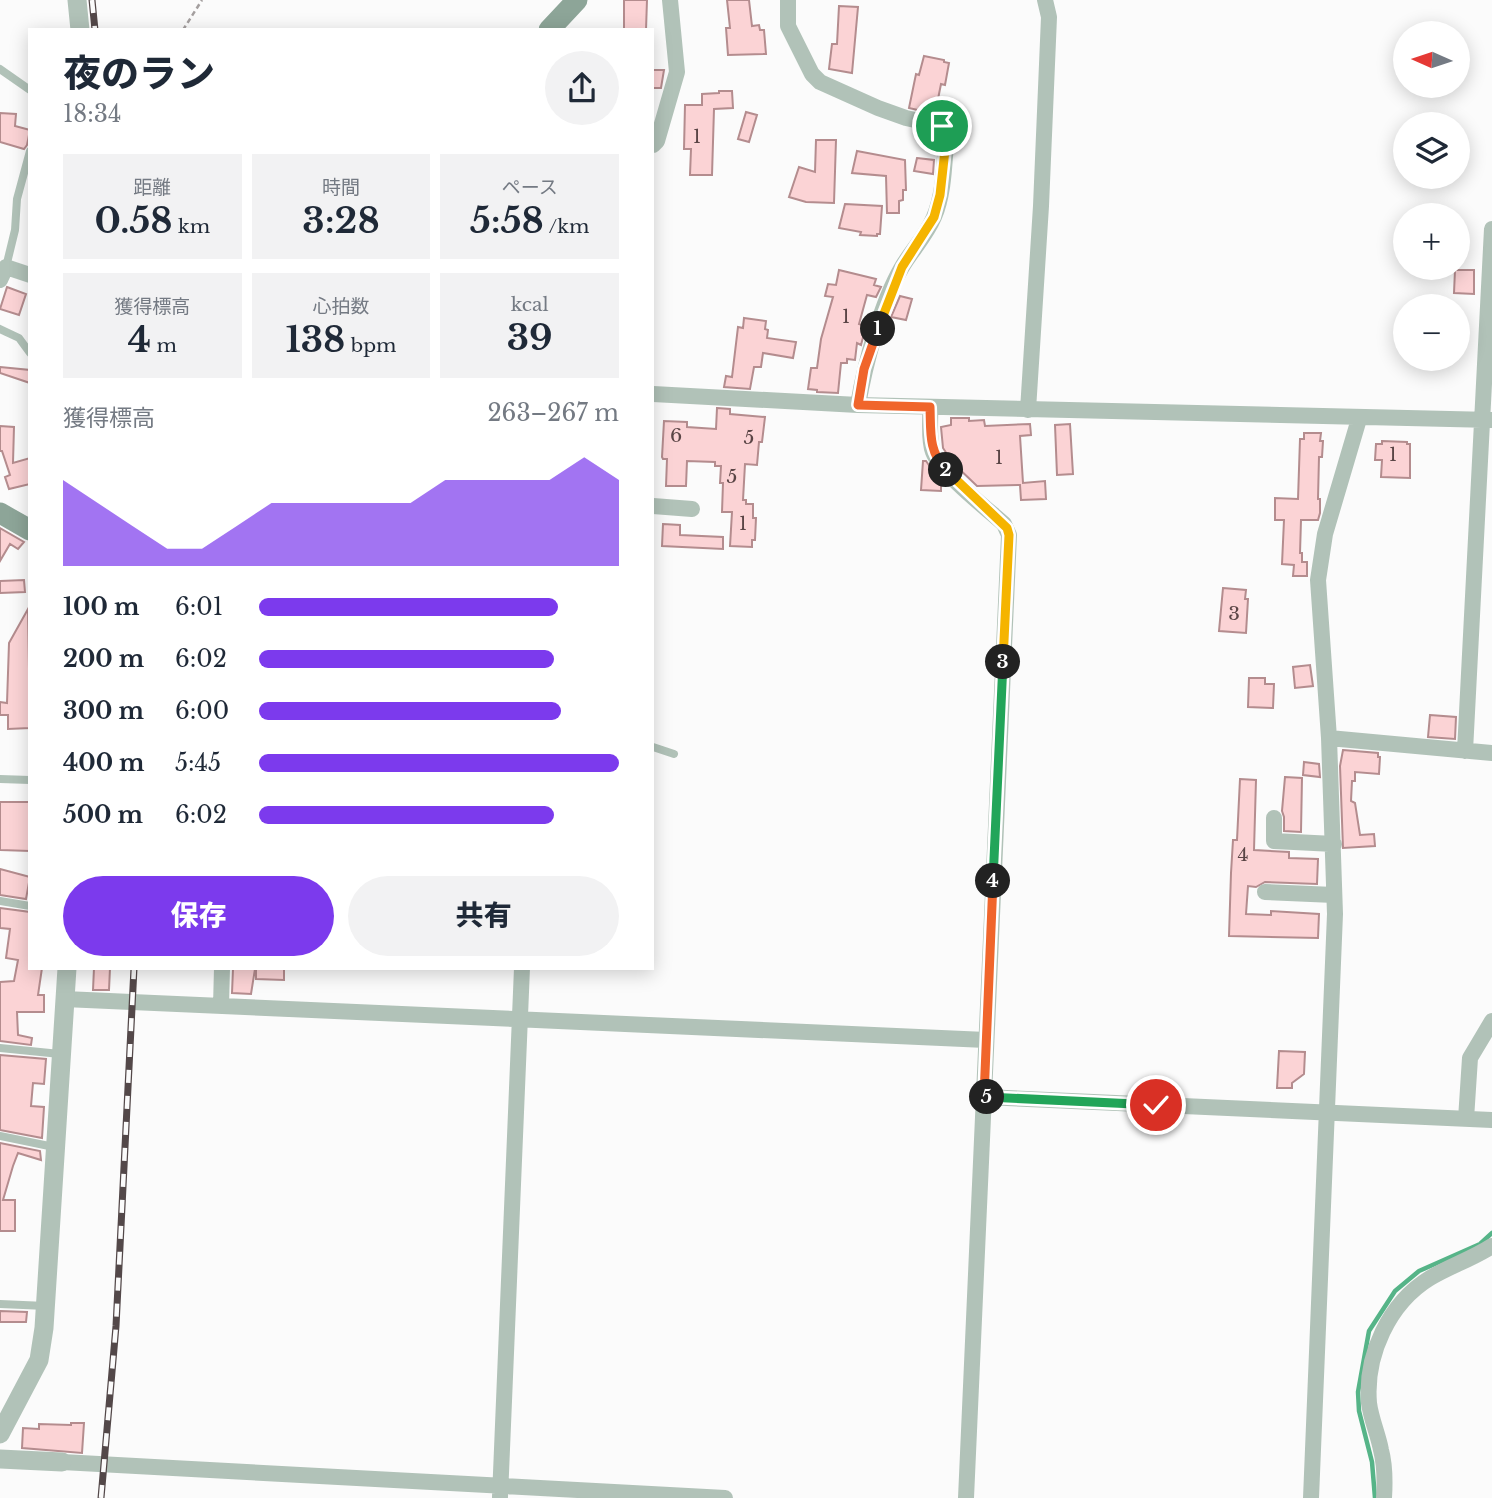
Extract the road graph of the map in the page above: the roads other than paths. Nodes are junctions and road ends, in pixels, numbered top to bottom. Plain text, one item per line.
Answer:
1 (77, 0) edge
2 (577, 0) edge
3 (670, 0) edge
4 (788, 0) edge
5 (1045, 0) edge
6 (80, 28) edge
7 (551, 28) edge
8 (0, 69) edge
9 (28, 89) edge
10 (661, 97) edge
11 (654, 144) edge
12 (28, 158) edge
13 (1492, 229) edge
14 (3, 274) edge
15 (28, 275) edge
16 (0, 329) edge
17 (28, 350) edge
18 (654, 394) edge
19 (858, 405) junction
20 (930, 407) junction
21 (1028, 410) junction
22 (1359, 419) junction
23 (1487, 421) edge
24 (654, 506) edge
25 (692, 509) dead end
26 (0, 513) edge
27 (28, 529) edge
28 (1329, 738) junction
29 (654, 747) edge
30 (1465, 751) junction
31 (1492, 753) edge
32 (674, 754) dead end
33 (0, 779) edge
34 (28, 780) edge
35 (1274, 818) dead end
36 (1334, 844) junction
37 (1265, 892) dead end
38 (1334, 895) junction
39 (0, 901) edge
40 (28, 906) edge
41 (67, 970) edge
42 (222, 970) edge
43 (523, 970) edge
44 (64, 999) junction
45 (220, 1006) junction
46 (520, 1019) junction
47 (1492, 1021) edge
48 (986, 1040) junction
49 (0, 1048) edge
50 (60, 1054) junction
51 (984, 1097) junction
52 (1328, 1113) junction
53 (1466, 1119) junction
54 (1492, 1120) edge
55 (0, 1136) edge
56 (54, 1147) junction
57 (1492, 1246) edge
58 (0, 1304) edge
59 (46, 1306) junction
60 (0, 1434) edge
61 (0, 1459) edge
62 (62, 1462) joint
63 (500, 1493) edge
64 (725, 1498) edge
65 (966, 1498) edge
66 (1311, 1498) edge
67 (1384, 1498) edge

1 - 6 street
2 - 7 main road
3 - 10 street
4 - 19 street
5 - 21 street
8 - 9 lane
10 - 11 street
12 - 14 lane
13 - 23 street
14 - 15 street
16 - 17 lane
18 - 19 street
19 - 20 street
20 - 21 street
20 - 48 street
21 - 22 street
22 - 23 street
22 - 28 street
23 - 30 street
24 - 25 street
26 - 27 main road
28 - 30 street
28 - 36 street
29 - 32 lane
30 - 31 street
33 - 34 lane
35 - 36 street
36 - 38 street
37 - 38 street
38 - 52 street
39 - 40 lane
41 - 44 street
42 - 45 street
43 - 46 street
44 - 45 street
44 - 50 street
45 - 46 street
46 - 48 street
46 - 63 street
47 - 53 street
48 - 51 street
49 - 50 lane
50 - 56 street
51 - 52 street
51 - 65 street
52 - 53 street
52 - 66 street
53 - 54 street
55 - 56 lane
56 - 59 street
57 - 67 street
58 - 59 lane
59 - 60 street
61 - 62 street
62 - 63 street
63 - 64 street

